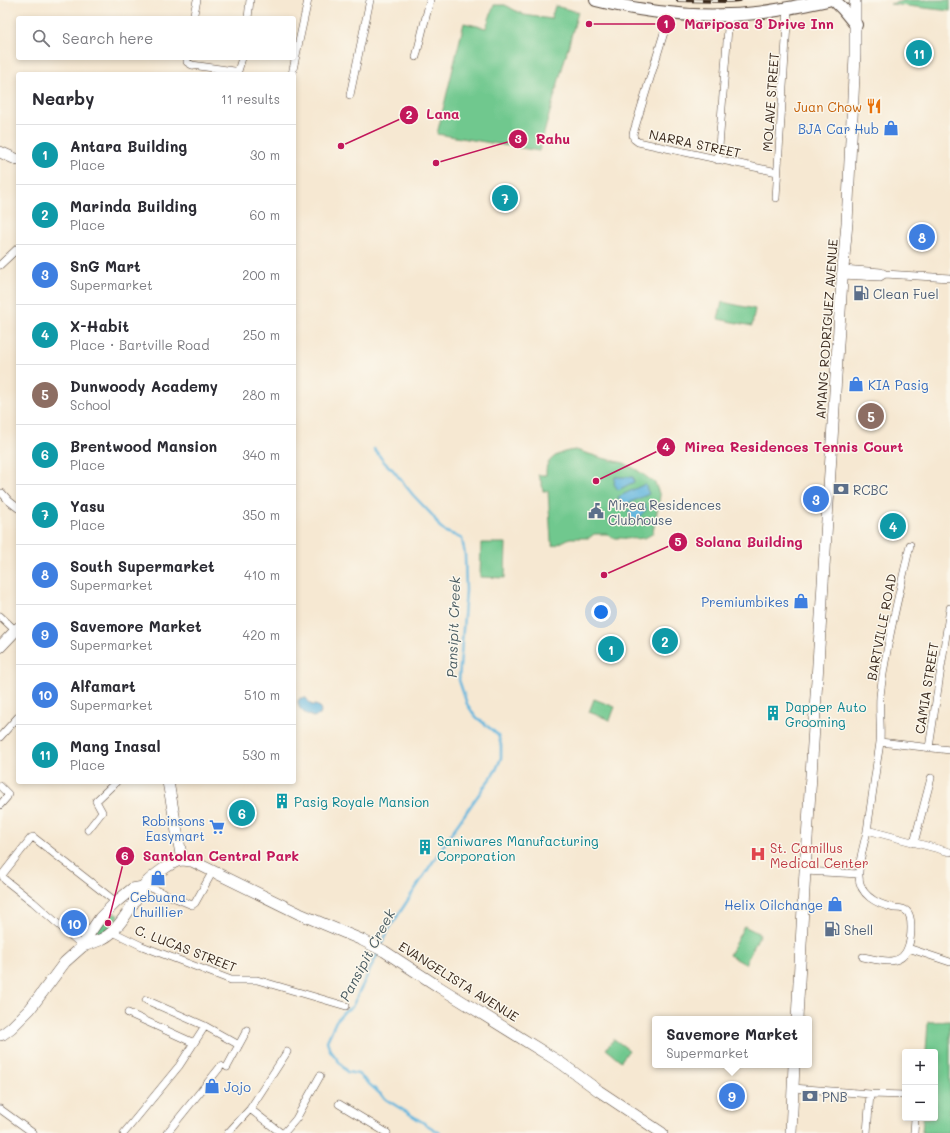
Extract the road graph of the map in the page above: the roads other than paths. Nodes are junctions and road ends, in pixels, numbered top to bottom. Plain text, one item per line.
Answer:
1 (197, 0) edge
2 (250, 0) edge
3 (308, 0) edge
4 (370, 0) edge
5 (430, 0) edge
6 (596, 0) edge
7 (828, 0) edge
8 (834, 0) edge
9 (855, 0) edge
10 (658, 6) edge
11 (788, 8) junction
12 (670, 13) junction
13 (729, 15) junction
14 (193, 16) edge
15 (248, 16) edge
16 (856, 24) junction
17 (296, 56) edge
18 (416, 58) dead end
19 (187, 60) edge
20 (242, 60) edge
21 (295, 60) edge
22 (292, 72) edge
23 (350, 95) dead end
24 (718, 160) junction
25 (777, 172) junction
26 (776, 198) dead end
27 (16, 250) edge
28 (0, 265) edge
29 (843, 272) junction
30 (950, 278) edge
31 (0, 493) edge
32 (16, 506) edge
33 (910, 545) dead end
34 (950, 608) edge
35 (0, 616) edge
36 (16, 628) edge
37 (16, 630) edge
38 (0, 647) edge
39 (16, 720) edge
40 (0, 737) edge
41 (880, 742) junction
42 (929, 748) junction
43 (950, 750) edge
44 (931, 778) dead end
45 (114, 784) edge
46 (168, 784) edge
47 (0, 786) edge
48 (0, 806) edge
49 (88, 830) dead end
50 (867, 830) junction
51 (914, 843) junction
52 (950, 852) edge
53 (182, 860) junction
54 (805, 871) junction
55 (214, 872) junction
56 (859, 874) junction
57 (5, 880) junction
58 (0, 886) edge
59 (139, 889) junction
60 (116, 902) junction
61 (113, 932) junction
62 (83, 946) junction
63 (908, 948) junction
64 (863, 957) dead end
65 (950, 962) edge
66 (146, 1000) dead end
67 (346, 1006) dead end
68 (128, 1013) dead end
69 (797, 1016) edge
70 (205, 1026) junction
71 (247, 1030) dead end
72 (0, 1035) edge
73 (194, 1043) junction
74 (239, 1045) junction
75 (287, 1052) dead end
76 (794, 1068) edge
77 (320, 1076) dead end
78 (793, 1088) junction
79 (870, 1094) junction
80 (902, 1095) edge
81 (339, 1104) dead end
82 (0, 1109) edge
83 (250, 1109) junction
84 (915, 1121) edge
85 (34, 1133) edge
86 (124, 1133) edge
87 (167, 1133) edge
88 (228, 1133) edge
89 (281, 1133) edge
90 (284, 1133) edge
91 (387, 1133) edge
92 (662, 1133) edge
93 (791, 1133) edge
94 (867, 1133) edge
95 (914, 1133) edge

1 - 14 street
2 - 15 street
3 - 17 street
4 - 23 street
5 - 18 street
6 - 10 main road
7 - 11 main road
8 - 16 main road
9 - 16 main road, AMANG RODRIGUEZ AVENUE
10 - 12 main road
11 - 13 main road
11 - 25 street, MOLAVE STREET
12 - 13 main road
12 - 24 street, NARRA STREET
13 - 24 street
16 - 29 main road, AMANG RODRIGUEZ AVENUE
19 - 20 street
21 - 22 street
24 - 25 street, NARRA STREET
25 - 26 street, MOLAVE STREET
27 - 28 street
29 - 30 street
29 - 54 main road, AMANG RODRIGUEZ AVENUE
31 - 32 street
33 - 41 street, BARTVILLE ROAD
34 - 42 street, CAMIA STREET
35 - 36 street
37 - 38 main road
39 - 40 street
41 - 42 street
41 - 50 street, BARTVILLE ROAD
42 - 43 street
44 - 51 street
45 - 49 street
46 - 53 main road
47 - 48 street
50 - 51 street
50 - 56 street, BARTVILLE ROAD
51 - 52 street
53 - 55 main road, EVANGELISTA AVENUE
53 - 59 main road
54 - 56 street
54 - 69 main road, AMANG RODRIGUEZ AVENUE
55 - 59 street
55 - 92 main road, EVANGELISTA AVENUE
56 - 63 street
57 - 58 street
57 - 60 street
57 - 62 street
59 - 60 main road
59 - 61 main road
60 - 62 main road
61 - 62 main road
61 - 67 street, C. LUCAS STREET
62 - 72 main road
63 - 64 street
63 - 65 street
66 - 70 street
68 - 73 street
70 - 73 street
70 - 74 street
71 - 74 street
73 - 86 street
74 - 87 street
75 - 83 street
76 - 78 main road
77 - 90 street
78 - 79 street
78 - 93 main road
79 - 80 street
79 - 94 street
81 - 91 street
82 - 85 street
83 - 88 street
83 - 89 street
84 - 95 street

